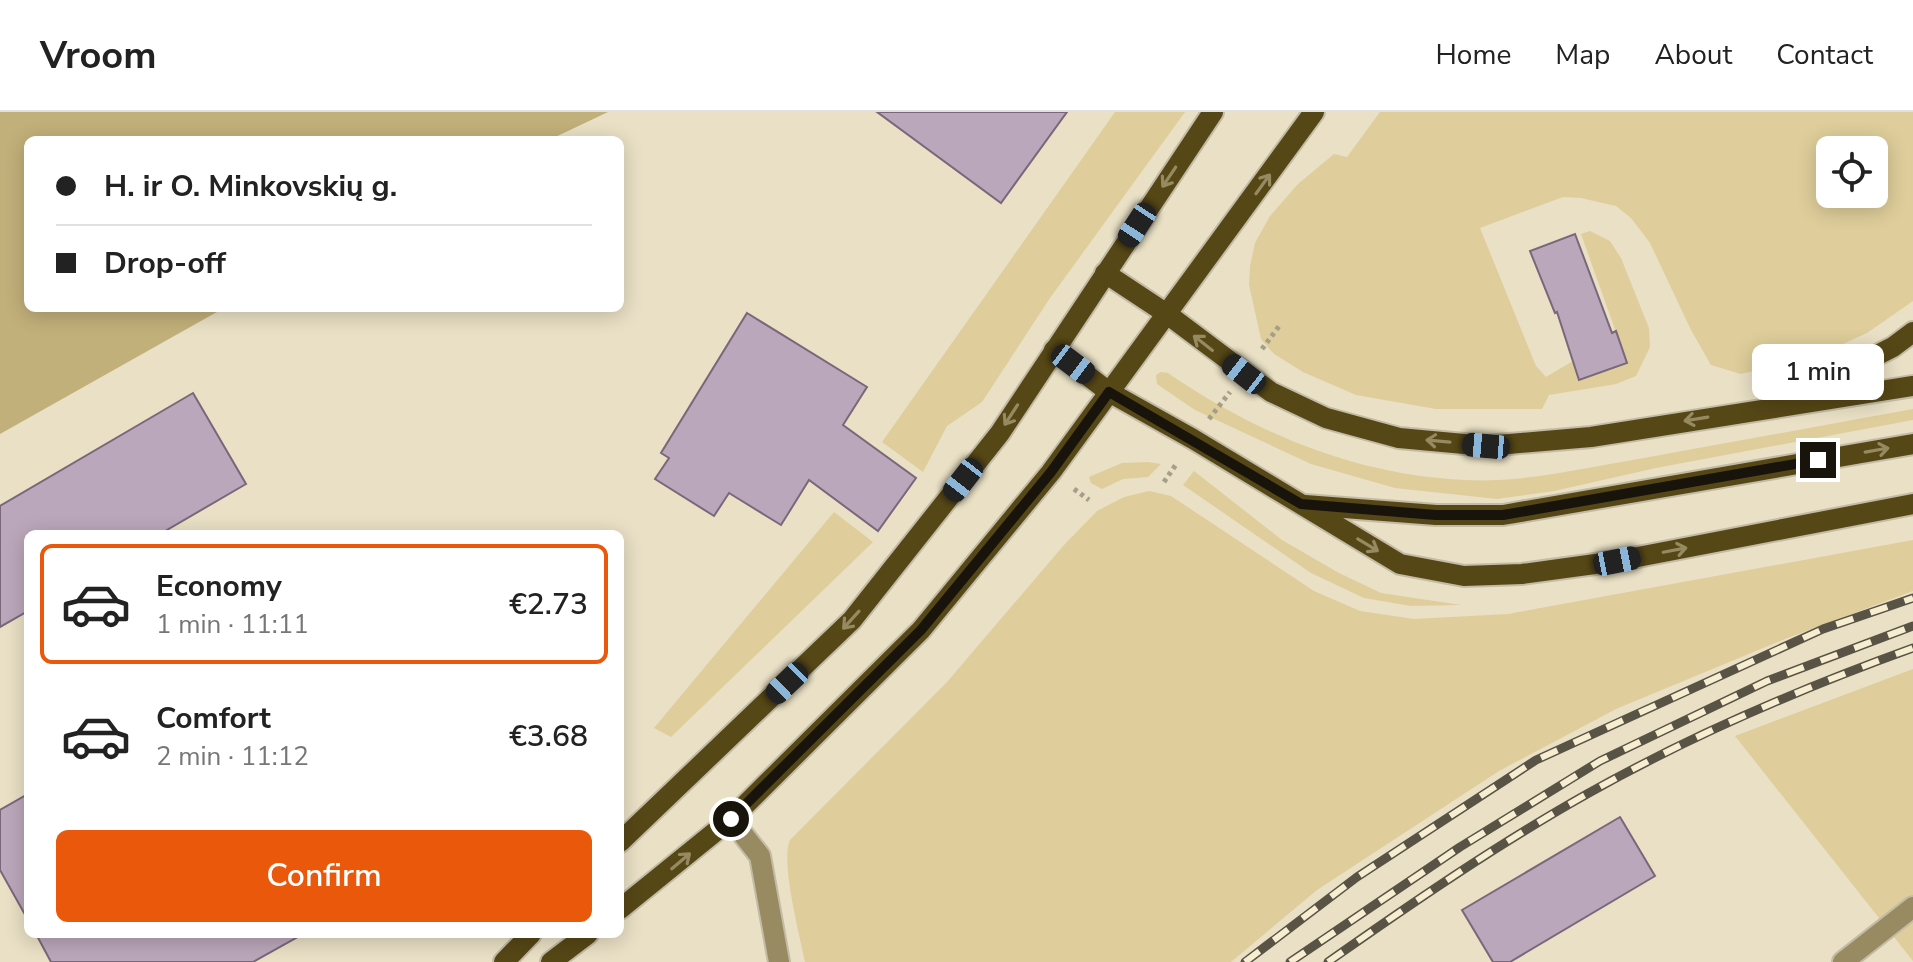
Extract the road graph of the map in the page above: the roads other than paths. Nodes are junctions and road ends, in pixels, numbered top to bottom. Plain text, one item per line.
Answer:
1 (1213, 112) edge
2 (1314, 112) edge
3 (1105, 273) junction
4 (1167, 314) junction
5 (1913, 332) edge
6 (1054, 350) junction
7 (1913, 386) edge
8 (1109, 392) junction
9 (1774, 408) junction
10 (1913, 444) edge
11 (1301, 504) junction
12 (1913, 504) edge
13 (731, 819) junction
14 (624, 838) edge
15 (624, 906) edge
16 (1913, 907) edge
17 (527, 938) edge
18 (583, 938) edge
19 (504, 962) edge
20 (551, 962) edge
21 (779, 962) edge
22 (1843, 962) edge

1 -> 3 main road
4 -> 2 main road
3 - 4 main road
3 - 6 main road
4 - 8 main road
9 -> 4 main road
5 - 9 main road
6 - 8 main road
6 -> 14 main road
7 - 9 main road
8 - 11 main road
8 - 13 main road
11 -> 10 main road
11 -> 12 main road
15 -> 13 main road
13 - 21 street
16 - 22 street
17 - 19 main road
18 - 20 main road

